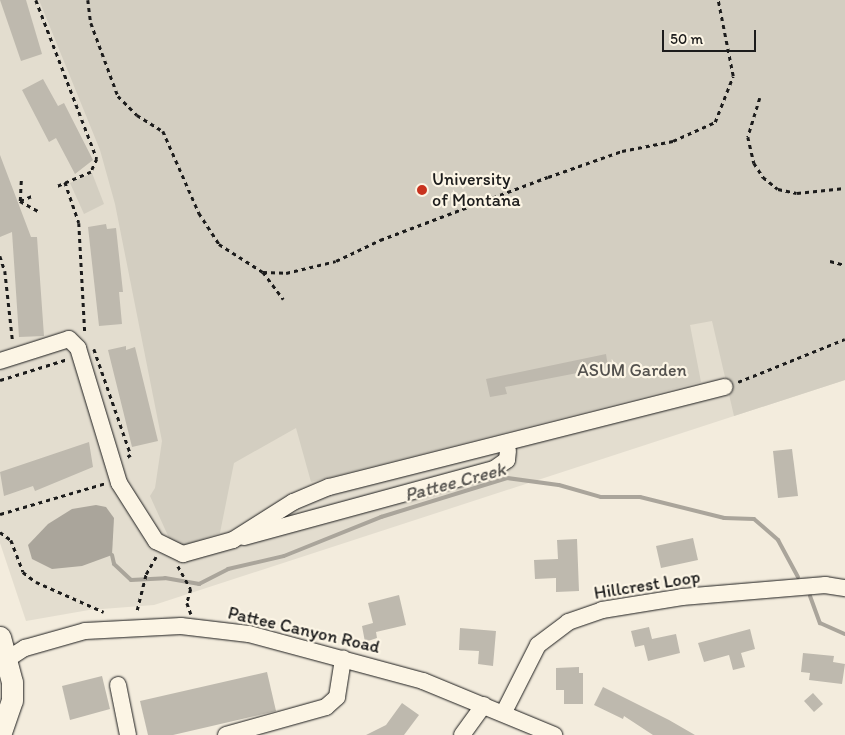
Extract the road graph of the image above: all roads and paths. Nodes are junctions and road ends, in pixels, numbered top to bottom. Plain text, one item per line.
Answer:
1 (36, 0) edge
2 (88, 0) edge
3 (718, 0) edge
4 (760, 98) dead end
5 (21, 180) dead end
6 (66, 182) junction
7 (55, 187) dead end
8 (845, 188) edge
9 (32, 196) dead end
10 (20, 201) junction
11 (38, 211) dead end
12 (0, 256) edge
13 (830, 261) dead end
14 (845, 265) edge
15 (263, 272) junction
16 (283, 299) dead end
17 (87, 338) dead end
18 (845, 339) edge
19 (91, 344) dead end
20 (13, 347) dead end
21 (71, 357) dead end
22 (0, 361) edge
23 (0, 380) edge
24 (724, 387) joint
25 (508, 452) dead end
26 (131, 455) dead end
27 (119, 483) junction
28 (0, 514) edge
29 (0, 532) edge
30 (232, 540) junction
31 (164, 546) junction
32 (188, 554) junction
33 (845, 588) edge
34 (137, 610) dead end
35 (104, 612) dead end
36 (192, 615) dead end
37 (0, 637) edge
38 (343, 658) junction
39 (4, 661) edge
40 (118, 685) dead end
41 (484, 705) junction
42 (504, 712) junction
43 (0, 735) edge
44 (128, 735) edge
45 (226, 735) edge
46 (462, 735) edge
47 (554, 735) edge

1 - 6 path
2 - 15 path
3 - 15 path
4 - 8 path
5 - 10 path
6 - 7 path
6 - 17 path
9 - 10 path
10 - 11 path
12 - 20 path
13 - 14 path
15 - 16 path
18 - 24 path
19 - 26 path
21 - 23 path
22 - 27 street
24 - 30 street
25 - 30 street
27 - 28 path
27 - 31 street
29 - 35 path
30 - 32 street
31 - 32 street
31 - 34 path
32 - 36 path
33 - 42 street, Hillcrest Loop
37 - 39 main road
38 - 39 street, Pattee Canyon Road
38 - 41 street, Pattee Canyon Road
38 - 45 street
39 - 43 main road
40 - 44 street
41 - 42 street, Pattee Canyon Road
41 - 46 street
42 - 47 street, Pattee Canyon Road

